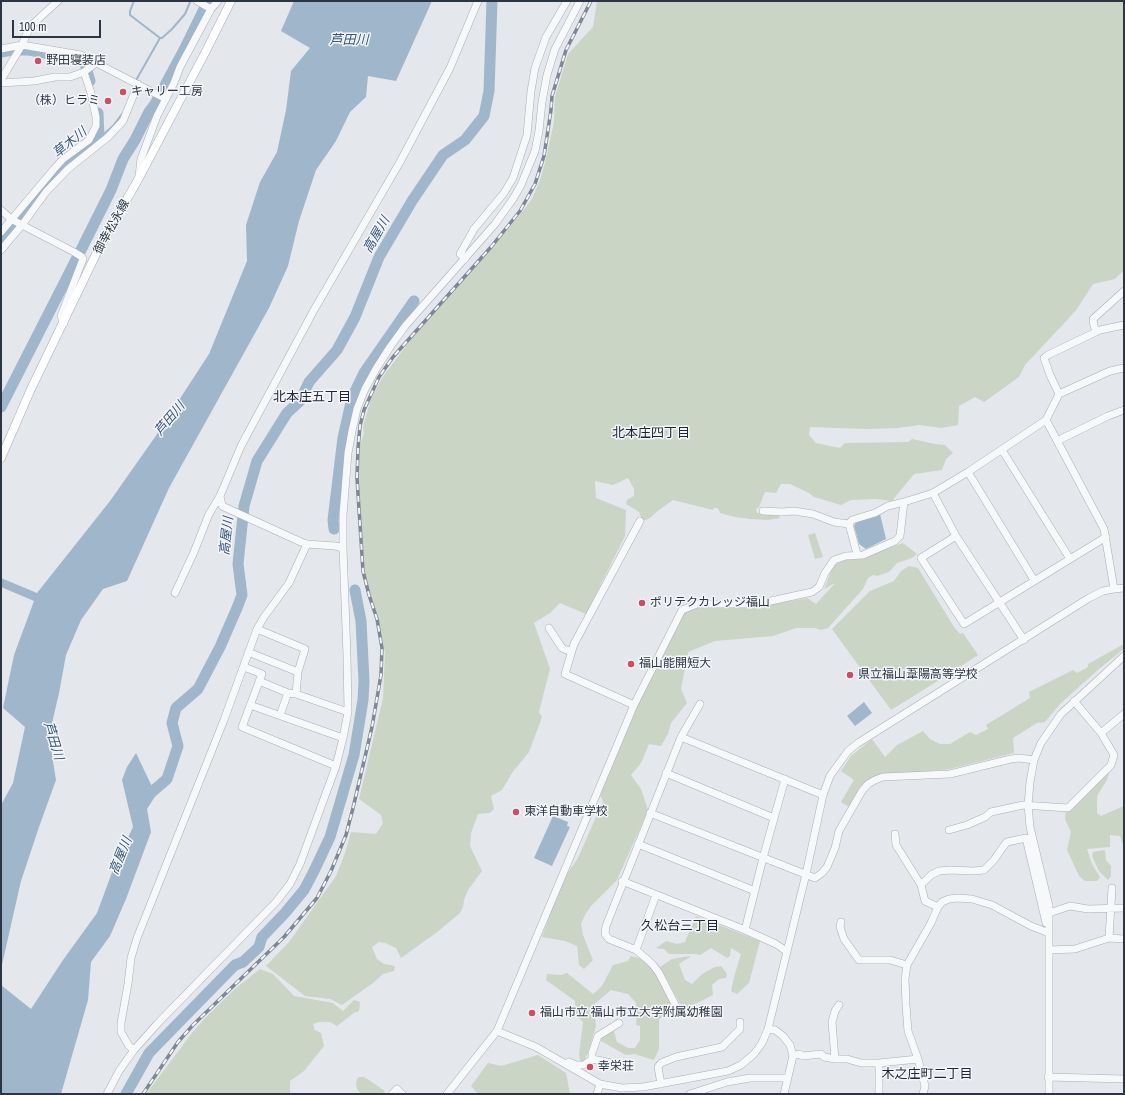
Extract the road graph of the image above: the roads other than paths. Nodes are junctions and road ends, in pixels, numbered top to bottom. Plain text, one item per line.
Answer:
1 (58, 1) edge
2 (218, 1) edge
3 (231, 1) edge
4 (478, 1) edge
5 (567, 1) edge
6 (580, 1) edge
7 (205, 5) edge
8 (20, 48) junction
9 (1, 49) edge
10 (96, 63) junction
11 (86, 70) junction
12 (1, 82) edge
13 (136, 83) junction
14 (161, 97) junction
15 (139, 178) junction
16 (1, 210) edge
17 (17, 222) junction
18 (1, 232) edge
19 (1, 250) edge
20 (465, 259) junction
21 (1124, 291) edge
22 (64, 323) junction
23 (1124, 325) edge
24 (1096, 332) junction
25 (1124, 368) edge
26 (1059, 394) junction
27 (1124, 410) edge
28 (1046, 420) junction
29 (1057, 441) junction
30 (1002, 450) junction
31 (1, 458) edge
32 (968, 472) junction
33 (933, 493) junction
34 (220, 496) junction
35 (904, 502) junction
36 (763, 511) dead end
37 (640, 521) dead end
38 (849, 524) junction
39 (956, 536) junction
40 (1106, 537) junction
41 (304, 543) junction
42 (342, 548) junction
43 (857, 554) junction
44 (1070, 559) junction
45 (1034, 580) junction
46 (1124, 588) edge
47 (1114, 589) junction
48 (175, 593) dead end
49 (1000, 602) junction
50 (549, 628) dead end
51 (257, 629) junction
52 (1024, 640) junction
53 (248, 652) junction
54 (572, 652) junction
55 (1124, 656) edge
56 (244, 667) junction
57 (298, 672) junction
58 (260, 681) junction
59 (288, 693) junction
60 (296, 694) junction
61 (1074, 701) junction
62 (700, 704) dead end
63 (250, 705) junction
64 (634, 705) junction
65 (348, 712) junction
66 (1124, 714) edge
67 (280, 715) junction
68 (1101, 733) junction
69 (681, 737) junction
70 (343, 738) junction
71 (1034, 760) junction
72 (336, 766) junction
73 (666, 773) junction
74 (785, 779) junction
75 (823, 795) junction
76 (1028, 805) junction
77 (650, 813) junction
78 (774, 818) junction
79 (949, 830) dead end
80 (895, 834) dead end
81 (638, 844) junction
82 (763, 858) junction
83 (806, 874) junction
84 (622, 881) junction
85 (921, 885) junction
86 (1112, 888) dead end
87 (755, 892) junction
88 (656, 895) junction
89 (938, 907) junction
90 (1111, 908) junction
91 (1124, 908) edge
92 (1047, 914) junction
93 (840, 922) dead end
94 (745, 930) junction
95 (1049, 932) junction
96 (1109, 938) junction
97 (1124, 939) edge
98 (636, 950) junction
99 (1049, 950) junction
100 (786, 951) junction
101 (907, 964) junction
102 (839, 1005) dead end
103 (678, 1010) dead end
104 (740, 1022) dead end
105 (619, 1023) dead end
106 (768, 1029) junction
107 (497, 1031) junction
108 (134, 1050) junction
109 (793, 1056) junction
110 (592, 1059) junction
111 (835, 1059) junction
112 (918, 1059) junction
113 (561, 1061) junction
114 (879, 1063) junction
115 (617, 1064) dead end
116 (1048, 1077) junction
117 (787, 1078) junction
118 (1124, 1079) edge
119 (600, 1084) junction
120 (661, 1084) junction
121 (107, 1094) edge
122 (447, 1094) edge
123 (597, 1094) edge
124 (690, 1094) edge
125 (784, 1094) edge
126 (879, 1094) edge
127 (923, 1094) edge
128 (1048, 1094) edge

1 - 8 street
2 - 7 street
3 - 15 main road, 御幸松永線
4 - 34 street
5 - 20 street
6 - 20 street
7 - 14 street
8 - 9 street
8 - 10 street
8 - 12 street
10 - 11 street
10 - 13 street
11 - 12 street
11 - 17 street
13 - 14 street
13 - 17 street
14 - 15 street
15 - 22 main road, 御幸松永線
16 - 17 street
17 - 18 street
17 - 19 street
17 - 22 street
20 - 42 street
21 - 24 street
22 - 31 main road, 御幸松永線
23 - 24 street
24 - 26 street
25 - 26 street
26 - 28 street
27 - 29 street
28 - 29 street
28 - 30 street
29 - 40 street
30 - 32 street
30 - 44 street
32 - 33 street
32 - 45 street
33 - 35 street
33 - 39 street
34 - 41 street
34 - 48 street
35 - 38 street
35 - 43 street
36 - 38 street
37 - 54 street
38 - 43 street
39 - 49 street
39 - 49 street
40 - 44 street
40 - 47 street
41 - 42 street
41 - 51 street
42 - 65 street
43 - 64 street
44 - 45 street
45 - 49 street
46 - 47 street
47 - 52 street
49 - 52 street
50 - 54 street
51 - 53 street
51 - 57 street
52 - 75 street
53 - 56 street
53 - 57 street
54 - 64 street
55 - 61 street
56 - 58 street
56 - 108 street
57 - 60 street
58 - 59 street
58 - 63 street
59 - 60 street
59 - 67 street
60 - 65 street
61 - 68 street
61 - 71 street
62 - 69 street
63 - 67 street
63 - 72 street
64 - 107 street
65 - 70 street
66 - 68 street
67 - 70 street
68 - 76 street
69 - 73 street
69 - 74 street
70 - 72 street
71 - 76 street
71 - 83 street
72 - 108 street
73 - 77 street
73 - 78 street
74 - 75 street
74 - 78 street
75 - 83 street
76 - 79 street
76 - 92 street
77 - 81 street
77 - 82 street
78 - 82 street
80 - 85 street
81 - 84 street
81 - 87 street
82 - 83 street
82 - 87 street
83 - 100 street
84 - 88 street
84 - 98 street
85 - 89 street
85 - 92 street
86 - 90 street
87 - 94 street
88 - 94 street
88 - 98 street
89 - 95 street
89 - 101 street
90 - 91 street
90 - 92 street
90 - 96 street
92 - 95 street
93 - 101 street
94 - 100 street
95 - 99 street
96 - 97 street
96 - 99 street
98 - 103 street
99 - 116 street
100 - 106 street
101 - 112 street
102 - 111 street
104 - 120 street
105 - 110 street
106 - 109 street
106 - 120 street
107 - 113 street
107 - 122 street
108 - 121 street
109 - 111 street
109 - 117 street
110 - 113 street
110 - 115 street
111 - 114 street
112 - 114 street
112 - 127 street
113 - 119 street
114 - 126 street
116 - 118 street
116 - 128 street
117 - 124 street
117 - 125 street
119 - 120 street
119 - 123 street

